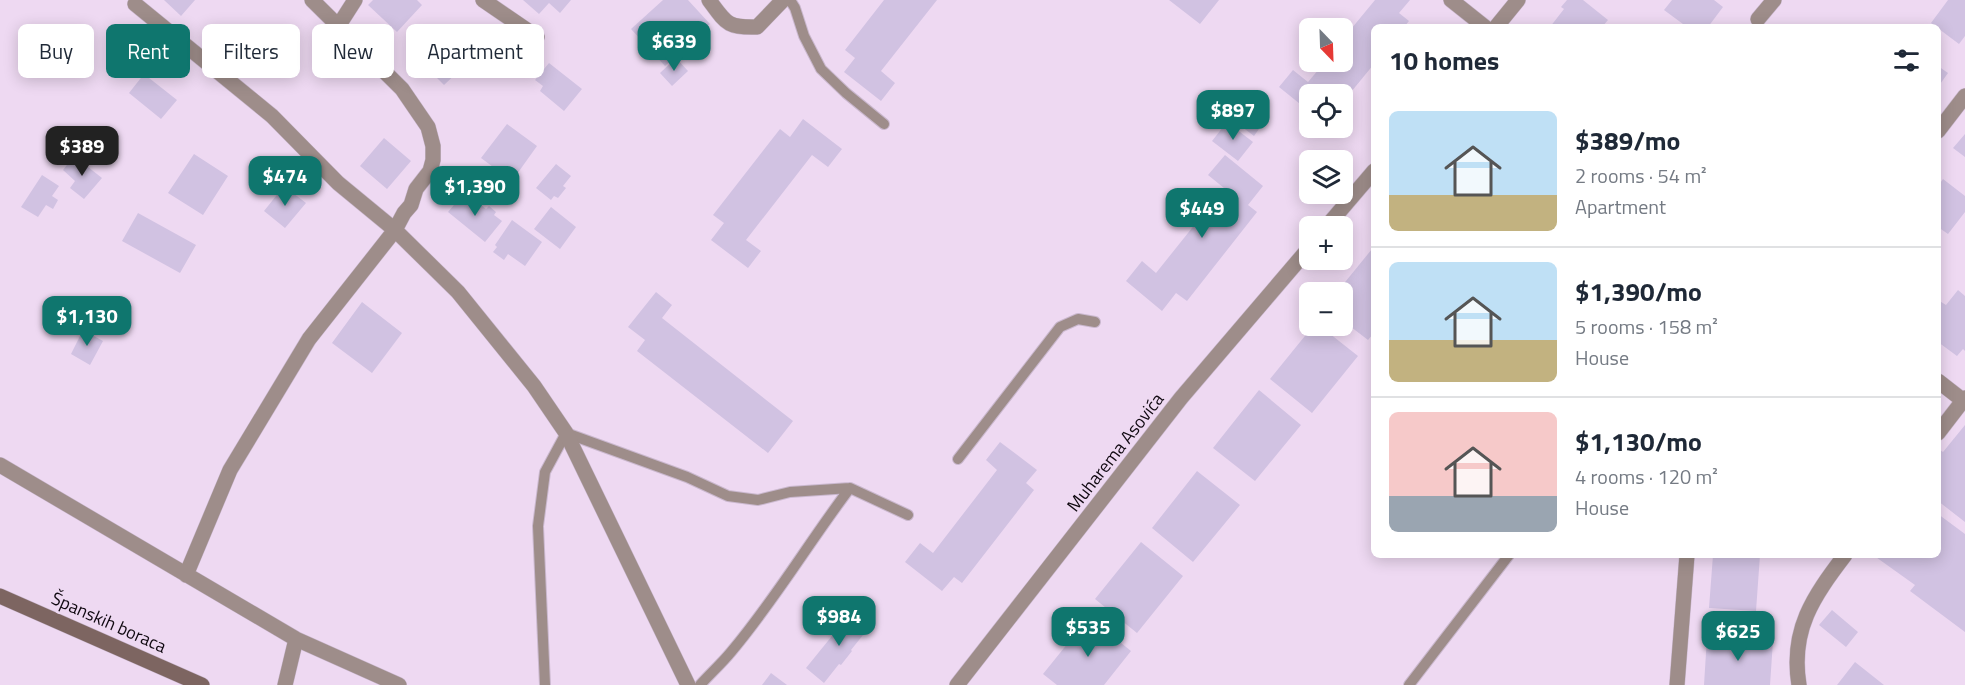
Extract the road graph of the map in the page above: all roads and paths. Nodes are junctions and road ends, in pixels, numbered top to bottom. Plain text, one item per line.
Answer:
1 (312, 0) edge
2 (355, 0) edge
3 (483, 0) edge
4 (709, 0) edge
5 (783, 0) edge
6 (789, 0) edge
7 (1451, 0) edge
8 (1518, 0) edge
9 (1774, 0) edge
10 (135, 4) dead end
11 (1758, 19) dead end
12 (338, 24) edge
13 (340, 24) edge
14 (518, 24) edge
15 (1481, 24) edge
16 (1498, 24) edge
17 (391, 78) edge
18 (1965, 96) edge
19 (884, 124) dead end
20 (1941, 127) edge
21 (1371, 175) edge
22 (1336, 216) edge
23 (395, 230) junction
24 (1299, 260) edge
25 (1095, 322) dead end
26 (1941, 383) edge
27 (1964, 400) edge
28 (1941, 429) edge
29 (566, 433) junction
30 (958, 459) dead end
31 (0, 465) edge
32 (850, 488) junction
33 (908, 515) dead end
34 (1507, 558) edge
35 (1687, 558) edge
36 (1843, 558) edge
37 (186, 575) junction
38 (0, 596) edge
39 (296, 639) junction
40 (202, 685) edge
41 (285, 685) edge
42 (399, 685) edge
43 (545, 685) edge
44 (688, 685) edge
45 (700, 685) edge
46 (957, 685) edge
47 (1409, 685) edge
48 (1677, 685) edge
49 (1799, 685) edge

1 - 12 street
2 - 13 street
3 - 14 street
4 - 5 street
6 - 19 lane
7 - 15 street
8 - 16 street
9 - 11 street
10 - 23 street
17 - 23 street
18 - 20 street
21 - 22 street
23 - 29 street
23 - 37 street
24 - 46 street, Muharema Asovića
25 - 30 lane
26 - 27 street
27 - 28 street
29 - 32 lane
29 - 43 lane
29 - 44 street
31 - 37 street
32 - 33 lane
32 - 45 lane
34 - 47 lane
35 - 48 street
36 - 49 street
37 - 39 street
38 - 40 main road, Španskih boraca
39 - 41 street
39 - 42 street

